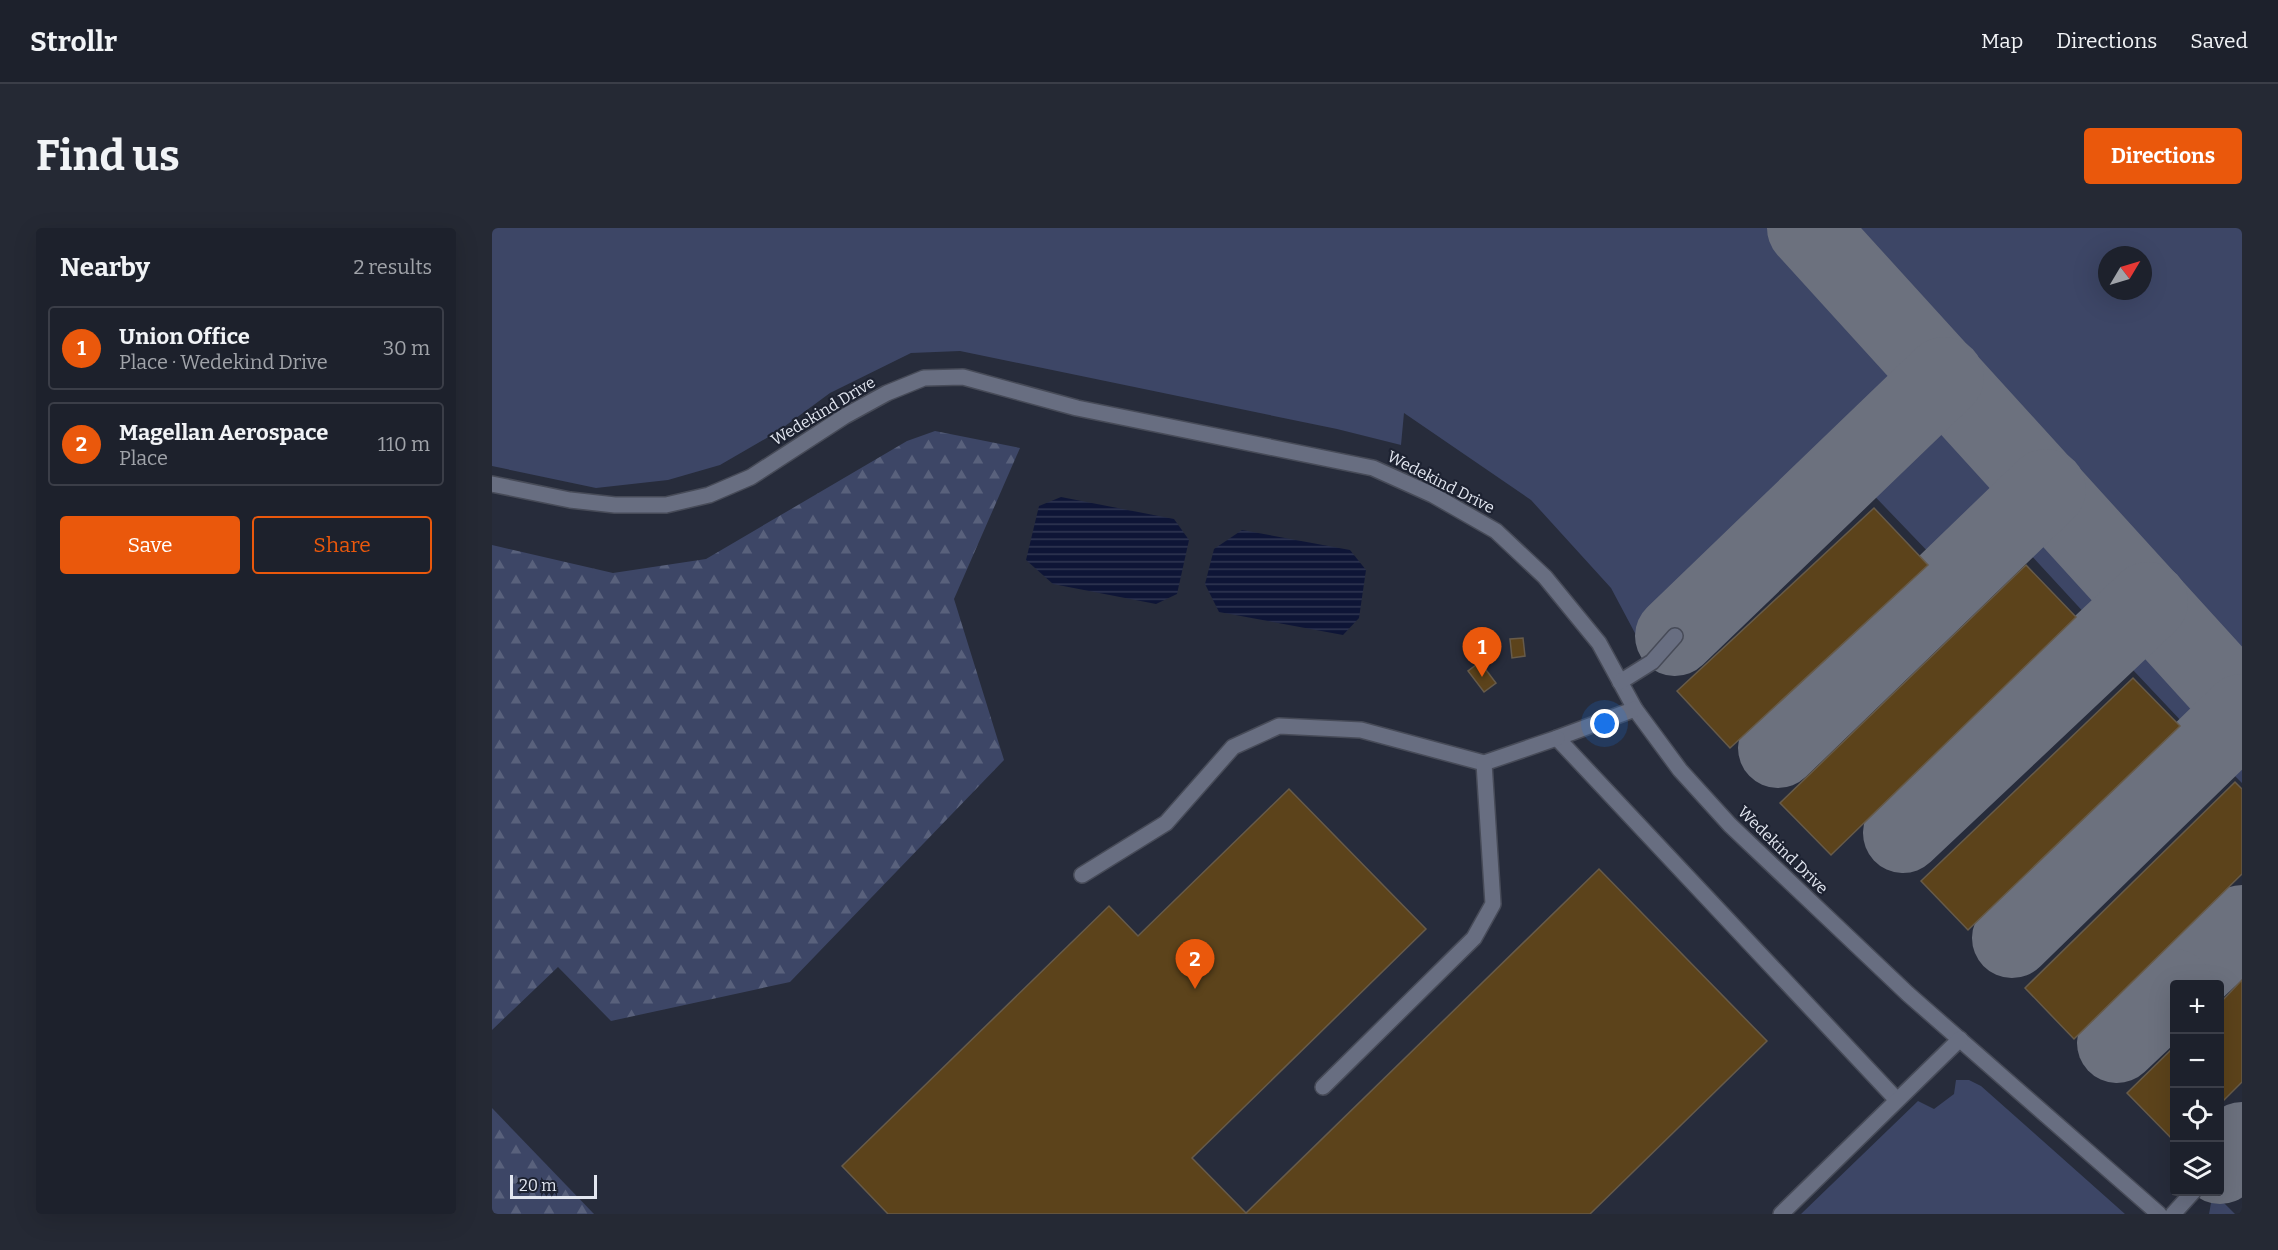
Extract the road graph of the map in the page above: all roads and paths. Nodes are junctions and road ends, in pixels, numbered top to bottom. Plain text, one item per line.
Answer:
1 (492, 484) edge
2 (1675, 636) dead end
3 (1620, 682) junction
4 (1635, 710) junction
5 (1557, 738) junction
6 (1484, 763) junction
7 (1082, 875) dead end
8 (1960, 1039) junction
9 (1323, 1087) dead end
10 (1897, 1100) junction
11 (2189, 1196) edge
12 (1781, 1214) edge
13 (2159, 1214) edge
14 (2173, 1214) edge

1 - 3 street, Wedekind Drive
2 - 3 street
3 - 4 street, Wedekind Drive
4 - 5 street
4 - 8 street, Wedekind Drive
5 - 6 street
5 - 10 street
6 - 7 street
6 - 9 street
8 - 10 street
8 - 13 street, Wedekind Drive
10 - 12 street
11 - 14 street

